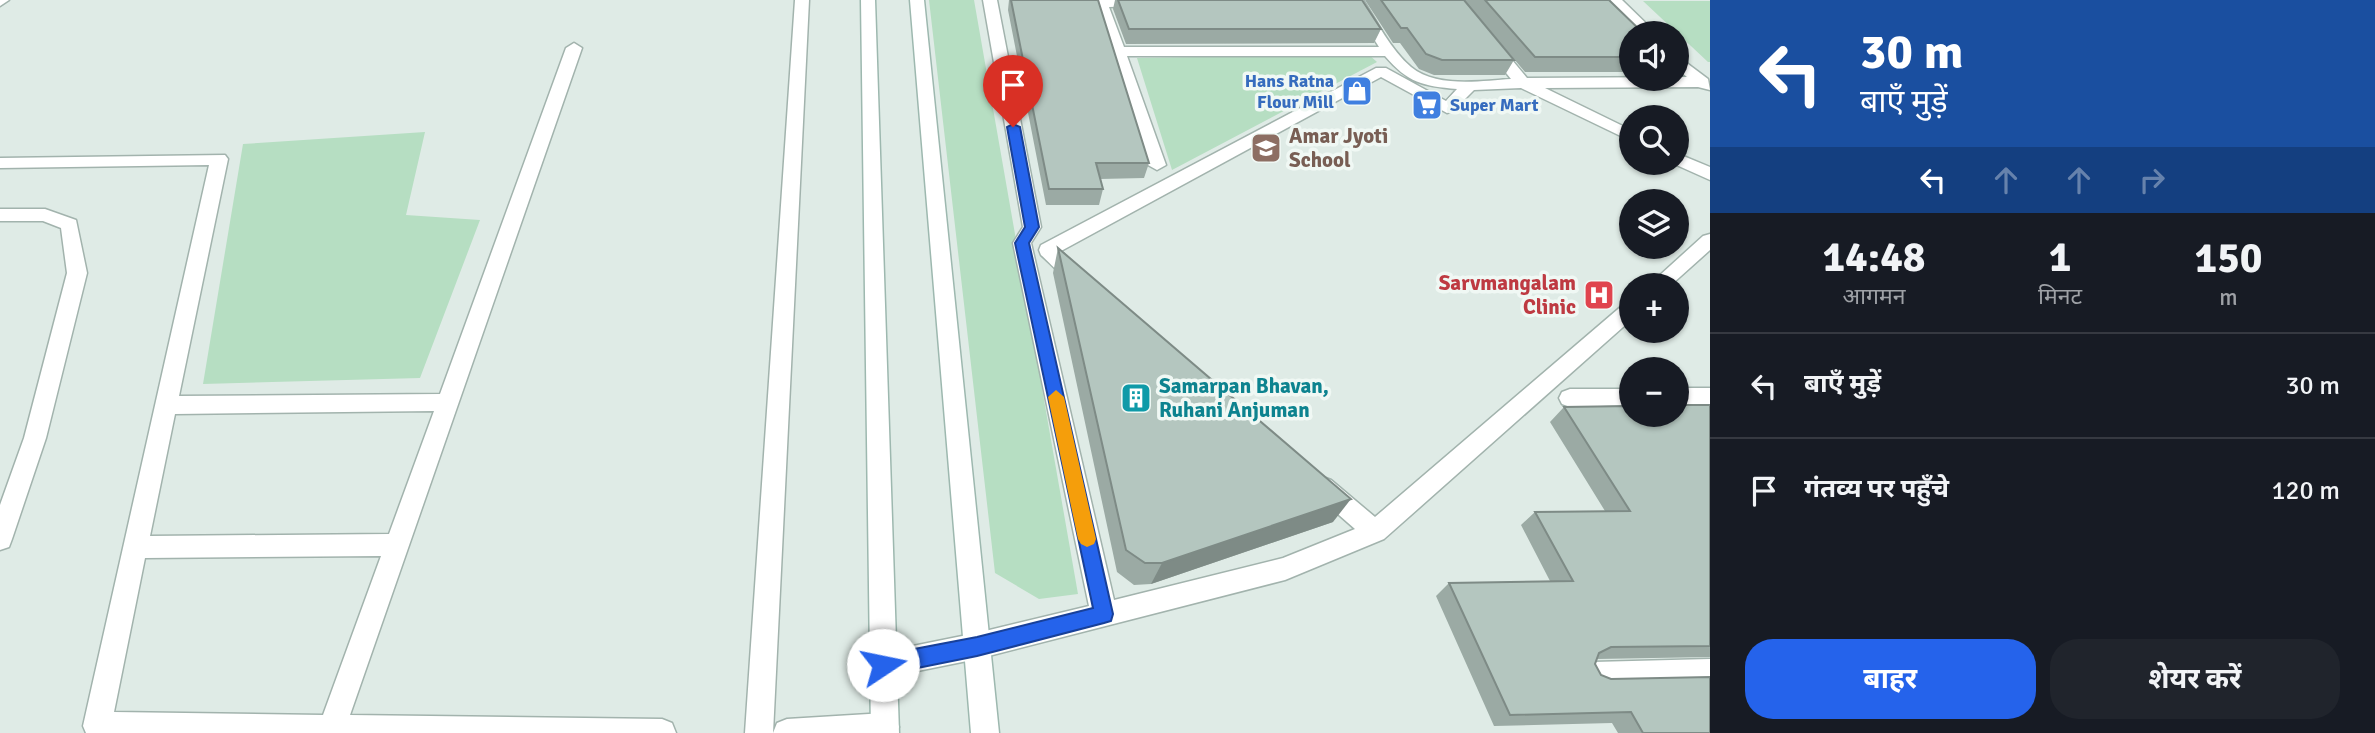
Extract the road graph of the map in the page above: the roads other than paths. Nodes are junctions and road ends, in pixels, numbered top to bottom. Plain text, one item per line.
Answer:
1 (802, 0) edge
2 (868, 0) edge
3 (917, 0) edge
4 (1342, 0) edge
5 (1356, 0) edge
6 (1454, 0) edge
7 (1614, 0) edge
8 (1100, 1) edge
9 (995, 2) edge
10 (1154, 2) edge
11 (1059, 3) edge
12 (1636, 21) edge
13 (574, 48) dead end
14 (1389, 51) junction
15 (1117, 52) junction
16 (1689, 71) edge
17 (1523, 83) junction
18 (1470, 86) junction
19 (1706, 86) edge
20 (1619, 130) edge
21 (0, 163) edge
22 (1689, 164) edge
23 (1157, 165) dead end
24 (1710, 174) edge
25 (0, 215) edge
26 (1710, 240) edge
27 (1673, 273) edge
28 (1090, 286) edge
29 (1619, 319) edge
30 (1710, 396) edge
31 (1619, 397) edge
32 (1689, 397) edge
33 (1570, 398) dead end
34 (448, 402) junction
35 (166, 405) junction
36 (1312, 477) edge
37 (1375, 532) junction
38 (0, 539) edge
39 (397, 545) junction
40 (135, 547) junction
41 (1104, 614) junction
42 (977, 646) junction
43 (883, 665) junction
44 (1710, 672) edge
45 (1593, 675) edge
46 (331, 730) edge
47 (885, 730) edge
48 (662, 733) edge
49 (760, 733) edge
50 (787, 733) edge
51 (985, 733) edge

1 - 49 street
2 - 43 street
3 - 42 street
4 - 5 street
5 - 14 street
6 - 17 street
7 - 12 street
8 - 10 street
8 - 11 street
8 - 15 street
9 - 41 street
13 - 34 street
14 - 15 street
14 - 18 street
15 - 23 street
16 - 19 street
17 - 18 street
17 - 19 street
17 - 20 street
18 - 28 street
21 - 35 street
22 - 24 street
25 - 38 street
26 - 27 street
29 - 37 street
30 - 32 street
31 - 33 street
34 - 35 street
34 - 39 street
35 - 40 street
36 - 37 street
37 - 41 street
39 - 40 street
39 - 46 street
40 - 46 street
41 - 42 street
42 - 43 street
42 - 51 street
43 - 47 street
44 - 45 street
46 - 48 street
47 - 50 street

